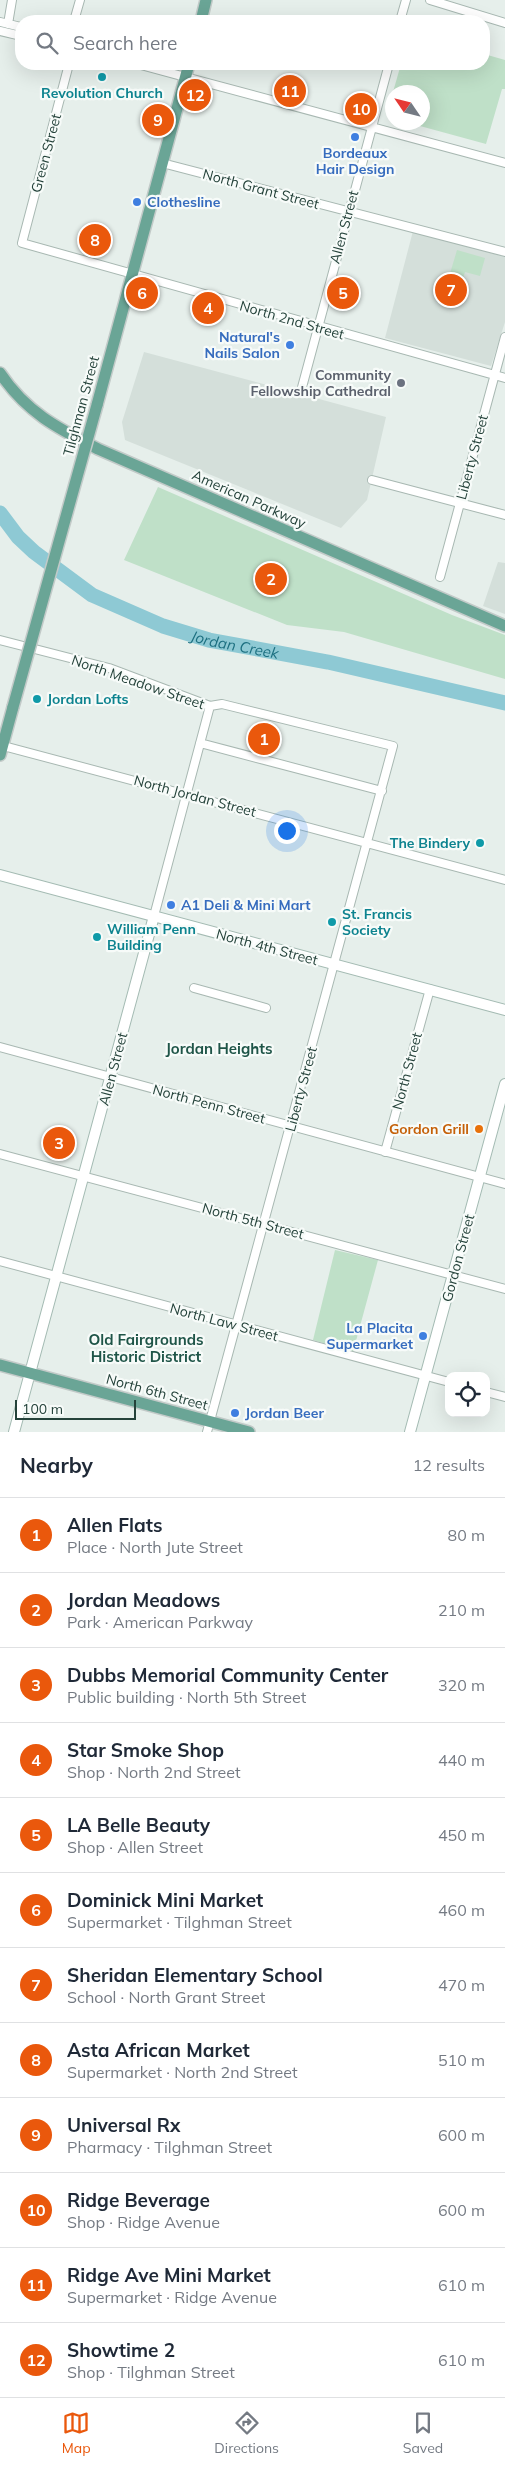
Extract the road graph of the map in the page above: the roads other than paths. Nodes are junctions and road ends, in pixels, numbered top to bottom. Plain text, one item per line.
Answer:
1 (12, 0) edge
2 (80, 0) edge
3 (206, 0) edge
4 (406, 0) edge
5 (430, 0) edge
6 (76, 15) edge
7 (202, 15) edge
8 (402, 15) edge
9 (479, 15) edge
10 (490, 18) edge
11 (4, 23) edge
12 (505, 23) edge
13 (0, 31) edge
14 (15, 35) edge
15 (67, 70) edge
16 (159, 70) edge
17 (187, 70) edge
18 (387, 70) edge
19 (185, 77) junction
20 (372, 127) junction
21 (162, 163) junction
22 (505, 163) edge
23 (348, 213) junction
24 (22, 243) joint
25 (505, 252) edge
26 (132, 273) junction
27 (318, 328) junction
28 (505, 337) edge
29 (0, 373) edge
30 (494, 376) junction
31 (505, 378) edge
32 (300, 391) dead end
33 (372, 480) dead end
34 (459, 503) junction
35 (505, 515) edge
36 (440, 577) dead end
37 (505, 626) edge
38 (0, 640) edge
39 (210, 706) junction
40 (200, 743) junction
41 (393, 746) joint
42 (1, 748) edge
43 (382, 791) junction
44 (187, 794) junction
45 (369, 841) junction
46 (0, 875) edge
47 (505, 880) edge
48 (154, 916) junction
49 (336, 964) junction
50 (194, 988) dead end
51 (430, 989) junction
52 (266, 1008) dead end
53 (505, 1010) edge
54 (0, 1047) edge
55 (111, 1077) junction
56 (505, 1084) edge
57 (291, 1126) junction
58 (385, 1152) junction
59 (0, 1154) edge
60 (84, 1176) junction
61 (479, 1178) junction
62 (505, 1184) edge
63 (264, 1224) junction
64 (0, 1261) edge
65 (454, 1275) junction
66 (56, 1276) junction
67 (505, 1289) edge
68 (236, 1326) junction
69 (0, 1365) edge
70 (30, 1373) junction
71 (426, 1376) junction
72 (445, 1381) edge
73 (490, 1393) edge
74 (505, 1397) edge
75 (209, 1427) edge
76 (14, 1432) edge
77 (249, 1432) edge
78 (410, 1432) edge

1 - 11 street
2 - 6 street
3 - 7 main road
4 - 8 street
5 - 9 street
10 - 12 street
13 - 14 street
15 - 24 street, Green Street
16 - 19 street
17 - 19 main road, Tilghman Street
18 - 20 street, Allen Street
19 - 20 street
19 - 21 main road, Tilghman Street
20 - 22 street
20 - 23 street, Allen Street
21 - 23 street, North Grant Street
21 - 26 main road, Tilghman Street
23 - 25 street, North Grant Street
23 - 27 street, Allen Street
24 - 26 street, North 2nd Street
26 - 27 street, North 2nd Street
26 - 42 main road, Tilghman Street, bridge
27 - 30 street, North 2nd Street
27 - 32 street, Allen Street
28 - 30 street, Liberty Street
29 - 37 main road, American Parkway
30 - 31 street, North 2nd Street
30 - 34 street, Liberty Street
33 - 34 street
34 - 35 street
34 - 36 street, Liberty Street
38 - 39 street, North Meadow Street
39 - 40 street, Allen Street
39 - 41 street, North Meadow Street
40 - 43 street
40 - 44 street, Allen Street
41 - 43 street, Liberty Street
42 - 44 street, North Jordan Street
43 - 45 street, Liberty Street
44 - 45 street, North Jordan Street
44 - 48 street, Allen Street
45 - 47 street, North Jordan Street
45 - 49 street, Liberty Street
46 - 48 street, North 4th Street
48 - 49 street, North 4th Street
48 - 55 street, Allen Street
49 - 51 street, North 4th Street
49 - 57 street, Liberty Street
50 - 52 street
51 - 53 street, North 4th Street
51 - 58 street, North Street
54 - 55 street, North Penn Street
55 - 57 street, North Penn Street
55 - 60 street, Allen Street
56 - 61 street, Gordon Street
57 - 58 street, North Penn Street
57 - 63 street, Liberty Street
58 - 61 street, North Penn Street
59 - 60 street, North 5th Street
60 - 63 street, North 5th Street
60 - 66 street, Allen Street
61 - 62 street, North Penn Street
61 - 65 street, Gordon Street
63 - 65 street, North 5th Street
63 - 68 street, Liberty Street
64 - 66 street, North Law Street
65 - 67 street, North 5th Street
65 - 71 street, Gordon Street
66 - 68 street, North Law Street
66 - 70 street, Allen Street
68 - 71 street, North Law Street
68 - 75 street, Liberty Street
69 - 70 main road, North 6th Street
70 - 75 main road, North 6th Street
70 - 76 street, Allen Street
71 - 72 street, North Law Street
71 - 78 street, Gordon Street
73 - 74 street
75 - 77 main road, North 6th Street

